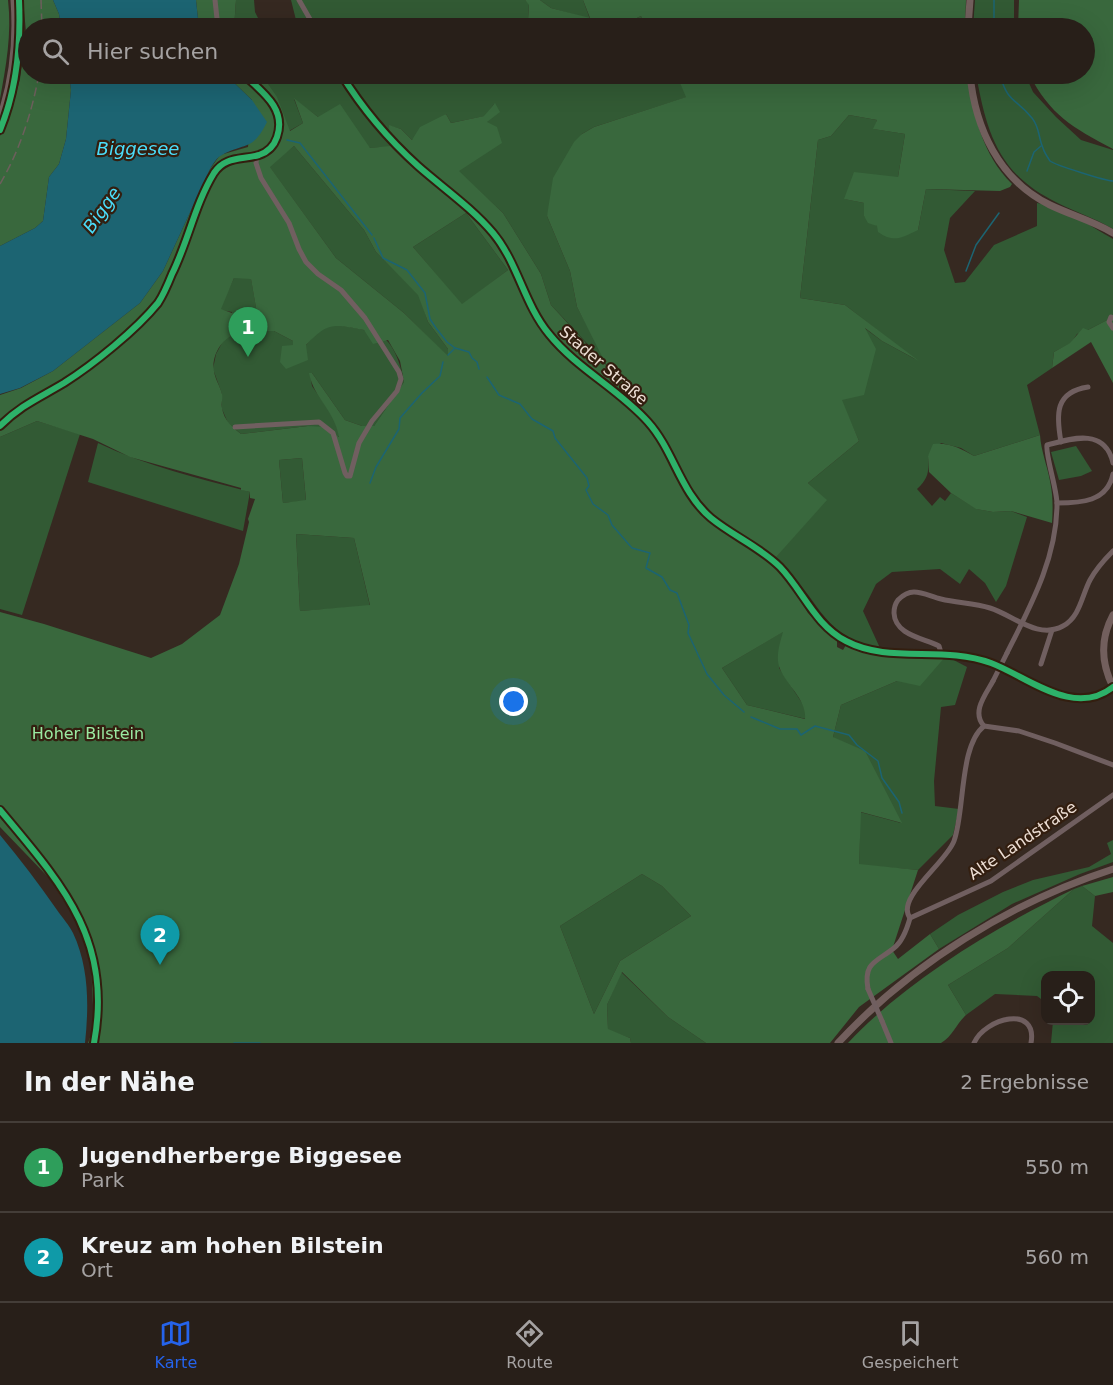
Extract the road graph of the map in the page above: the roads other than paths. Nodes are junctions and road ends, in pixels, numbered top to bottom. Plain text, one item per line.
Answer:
1 (14, 0) edge
2 (215, 0) edge
3 (299, 0) edge
4 (970, 0) edge
5 (217, 18) edge
6 (309, 18) edge
7 (969, 18) edge
8 (254, 84) edge
9 (348, 84) edge
10 (972, 84) edge
11 (0, 118) edge
12 (1113, 233) edge
13 (1112, 317) edge
14 (1113, 328) edge
15 (1088, 387) dead end
16 (235, 427) dead end
17 (1061, 442) junction
18 (1113, 463) edge
19 (1113, 474) edge
20 (1057, 503) junction
21 (1113, 551) edge
22 (1113, 615) edge
23 (1022, 624) junction
24 (1052, 630) junction
25 (941, 653) junction
26 (1041, 664) dead end
27 (1113, 687) edge
28 (984, 726) junction
29 (1113, 765) edge
30 (1113, 795) edge
31 (1113, 869) edge
32 (910, 918) junction
33 (838, 1043) edge
34 (891, 1043) edge
35 (974, 1043) edge
36 (1031, 1043) edge

1 - 11 main road
2 - 5 street
3 - 6 street
4 - 7 main road
8 - 16 street
9 - 25 street, Stader Straße
10 - 12 main road
13 - 14 street
15 - 17 street
17 - 18 street
17 - 20 street
19 - 20 street
20 - 23 street
21 - 24 street
22 - 27 main road
23 - 24 street
23 - 25 street
23 - 28 street, bridge
24 - 26 street
25 - 27 street, Stader Straße
28 - 29 street
28 - 32 street
30 - 32 street, Alte Landstraße
31 - 33 main road
32 - 34 street, bridge
35 - 36 street

